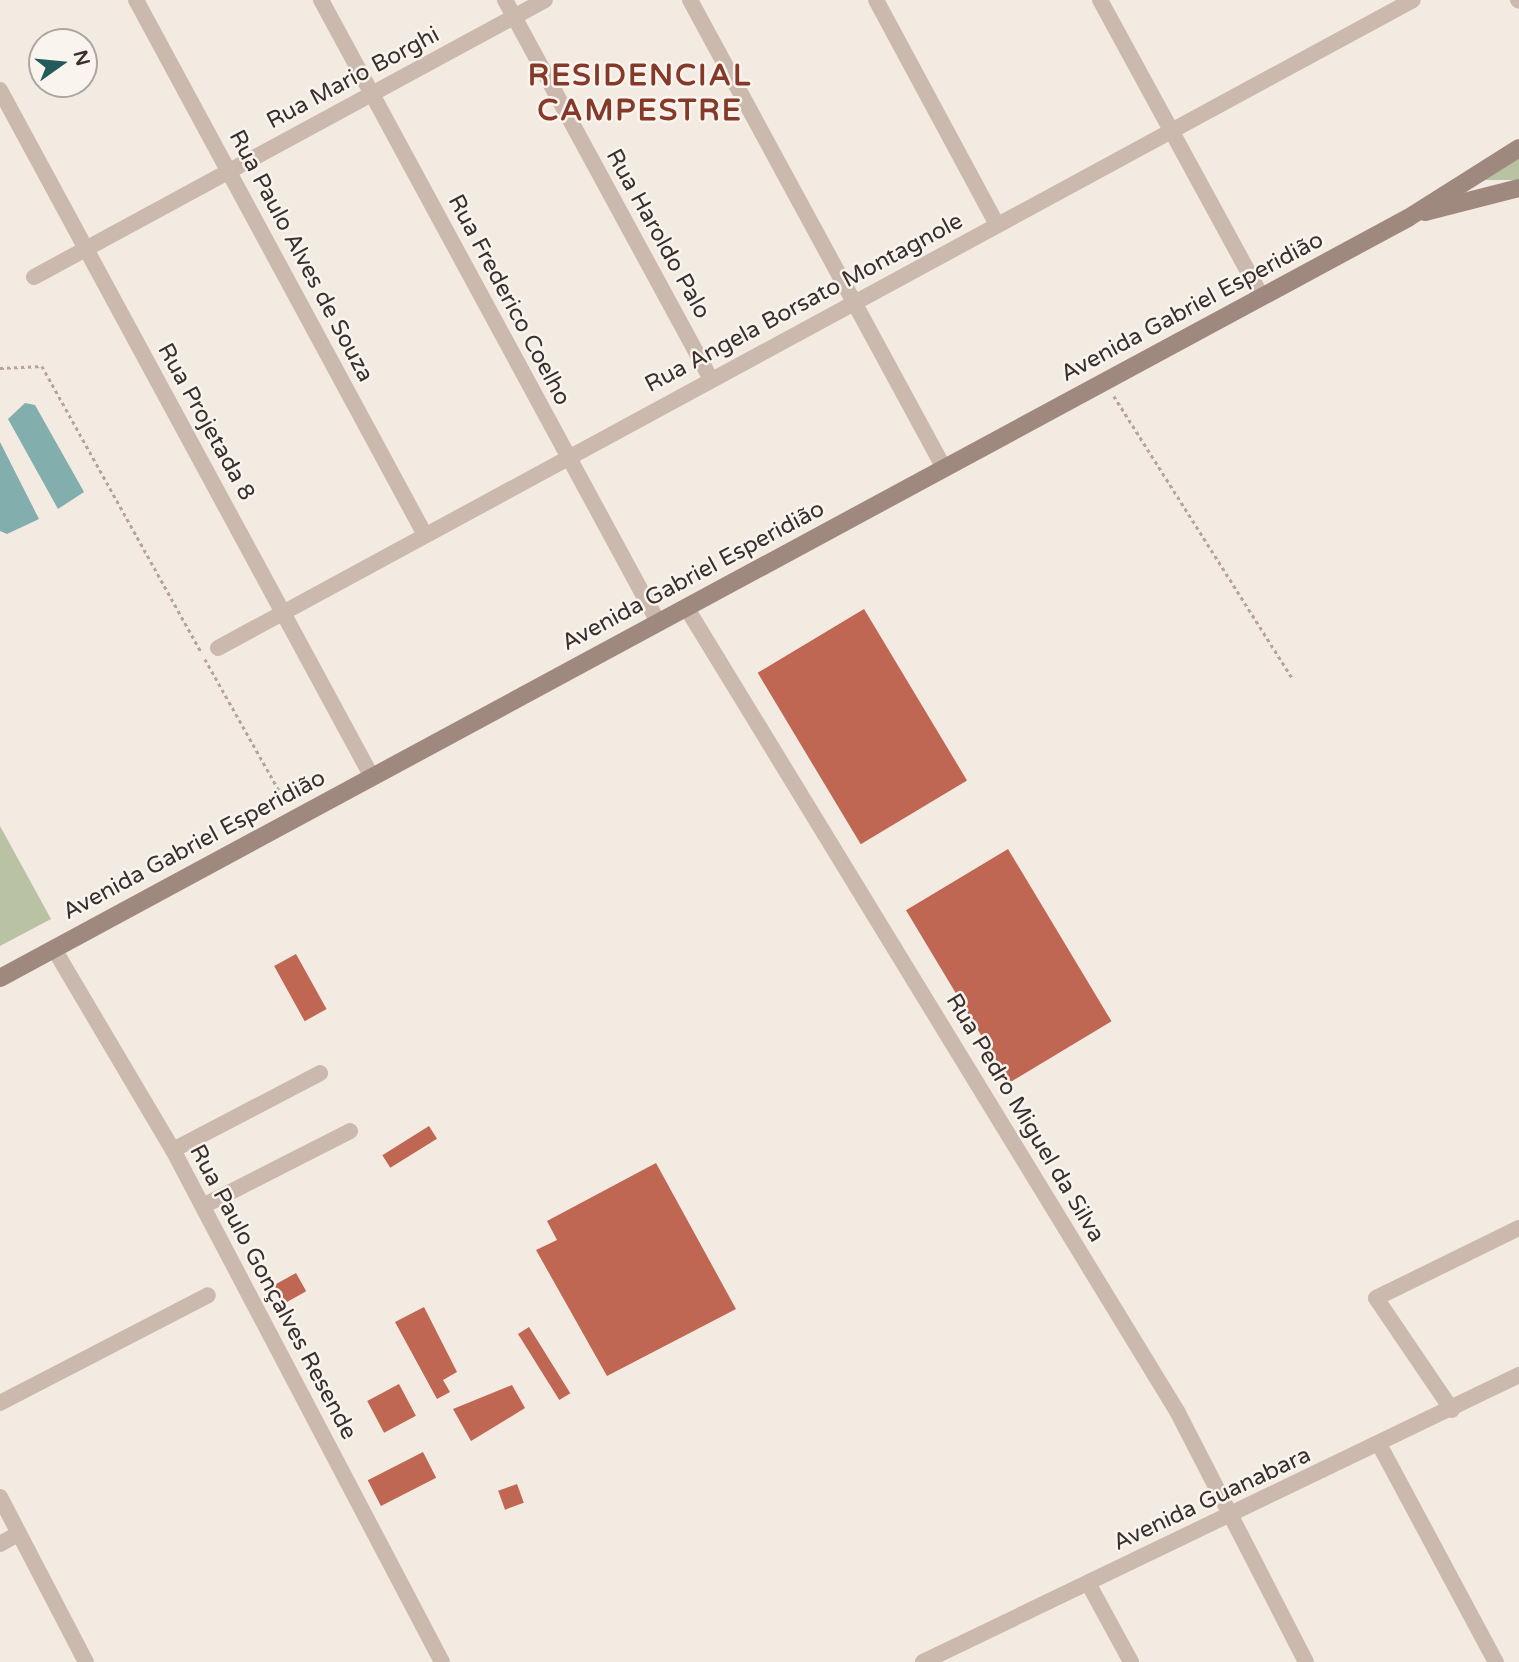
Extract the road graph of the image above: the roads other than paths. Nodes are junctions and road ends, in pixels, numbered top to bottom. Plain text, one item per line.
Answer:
1 (136, 0) edge
2 (321, 0) edge
3 (505, 0) edge
4 (545, 0) edge
5 (690, 0) edge
6 (876, 0) edge
7 (1100, 0) edge
8 (1413, 0) edge
9 (514, 17) junction
10 (0, 90) edge
11 (372, 94) junction
12 (1171, 131) junction
13 (1519, 148) edge
14 (229, 171) junction
15 (1519, 188) edge
16 (1408, 218) junction
17 (997, 225) junction
18 (87, 250) junction
19 (34, 277) dead end
20 (1262, 297) junction
21 (854, 302) junction
22 (711, 379) junction
23 (568, 457) junction
24 (944, 468) junction
25 (425, 534) junction
26 (687, 607) junction
27 (284, 612) junction
28 (657, 622) junction
29 (218, 648) dead end
30 (372, 777) junction
31 (54, 948) junction
32 (0, 978) edge
33 (320, 1073) dead end
34 (350, 1130) dead end
35 (173, 1150) junction
36 (204, 1206) junction
37 (1519, 1228) edge
38 (208, 1295) dead end
39 (1519, 1376) edge
40 (0, 1404) edge
41 (1452, 1410) junction
42 (1380, 1446) junction
43 (0, 1497) edge
44 (1228, 1516) junction
45 (18, 1534) junction
46 (0, 1544) edge
47 (1088, 1583) junction
48 (956, 1655) edge
49 (86, 1662) edge
50 (442, 1662) edge
51 (923, 1662) edge
52 (1131, 1662) edge
53 (1306, 1662) edge
54 (1496, 1662) edge

1 - 14 street, Rua Paulo Alves de Souza
2 - 11 street, Rua Frederico Coelho
3 - 9 street, Rua Haroldo Palo
4 - 9 street, Rua Mario Borghi
5 - 21 street
6 - 17 street
7 - 12 street
8 - 12 street, Rua Angela Borsato Montagnole
9 - 11 street, Rua Mario Borghi
9 - 22 street, Rua Haroldo Palo
10 - 18 street, Rua Projetada 8
11 - 14 street, Rua Mario Borghi
11 - 23 street, Rua Frederico Coelho
12 - 17 street, Rua Angela Borsato Montagnole
12 - 20 street
13 - 16 main road, Avenida Gabriel Esperidião
14 - 18 street, Rua Mario Borghi
14 - 25 street, Rua Paulo Alves de Souza
15 - 16 main road, Avenida Gabriel Esperidião
16 - 20 main road, Avenida Gabriel Esperidião
17 - 21 street, Rua Angela Borsato Montagnole
18 - 19 street, Rua Mario Borghi
18 - 27 street, Rua Projetada 8
20 - 24 main road, Avenida Gabriel Esperidião
21 - 22 street, Rua Angela Borsato Montagnole
21 - 24 street
22 - 23 street, Rua Angela Borsato Montagnole
23 - 25 street, Rua Angela Borsato Montagnole
23 - 28 street, Rua Frederico Coelho
24 - 26 main road, Avenida Gabriel Esperidião
25 - 27 street, Rua Angela Borsato Montagnole
26 - 28 main road, Avenida Gabriel Esperidião
26 - 44 street, Rua Pedro Miguel da Silva
27 - 29 street, Rua Angela Borsato Montagnole
27 - 30 street, Rua Projetada 8
28 - 30 main road, Avenida Gabriel Esperidião
30 - 31 main road, Avenida Gabriel Esperidião
31 - 32 main road, Avenida Gabriel Esperidião
31 - 35 street, Rua Paulo Gonçalves Resende
33 - 35 street
34 - 36 street
35 - 36 street, Rua Paulo Gonçalves Resende
36 - 50 street, Rua Paulo Gonçalves Resende
37 - 41 street
38 - 40 street
39 - 41 street, Avenida Guanabara
41 - 42 street, Avenida Guanabara
42 - 44 street, Avenida Guanabara
42 - 54 street
43 - 45 street
44 - 47 street, Avenida Guanabara
44 - 53 street, Rua Pedro Miguel da Silva
45 - 46 street
45 - 49 street
47 - 48 street, Avenida Guanabara
47 - 52 street
48 - 51 street, Avenida Guanabara

